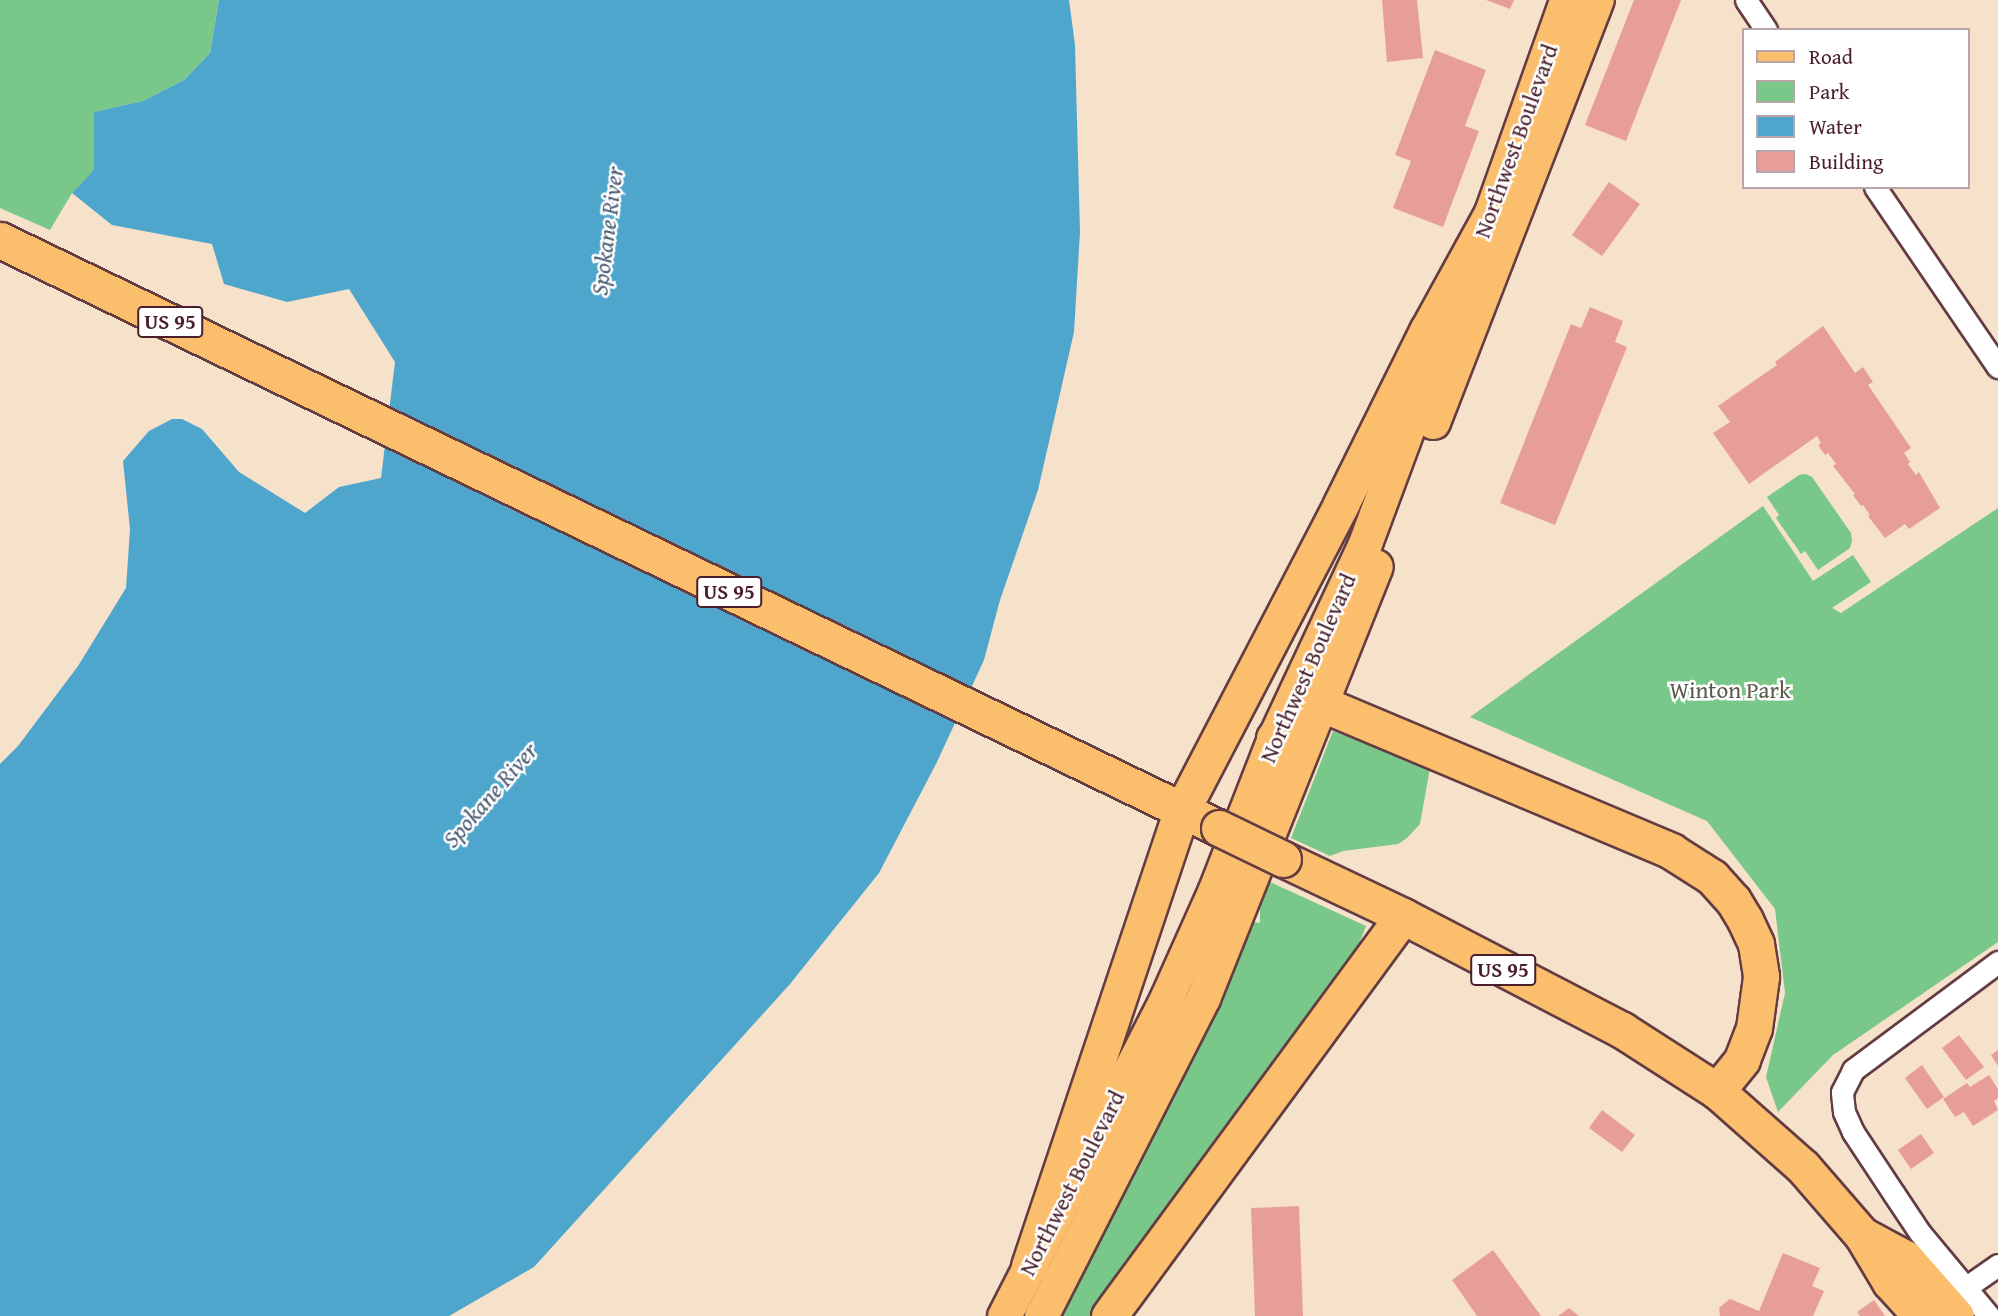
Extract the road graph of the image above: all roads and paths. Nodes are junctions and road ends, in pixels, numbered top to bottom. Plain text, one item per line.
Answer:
1 (1566, 0) edge
2 (1597, 0) edge
3 (1746, 0) edge
4 (1765, 28) edge
5 (1877, 189) edge
6 (1494, 209) junction
7 (0, 240) edge
8 (1990, 338) edge
9 (1998, 367) edge
10 (1322, 704) junction
11 (1274, 738) junction
12 (1182, 810) junction
13 (1403, 916) junction
14 (1998, 962) edge
15 (1717, 1091) junction
16 (1862, 1235) junction
17 (1998, 1265) edge
18 (1029, 1266) junction
19 (1960, 1302) edge
20 (1004, 1316) edge
21 (1041, 1316) edge
22 (1109, 1316) edge
23 (1921, 1316) edge
24 (1989, 1316) edge

1 - 6 main road, Northwest Boulevard
2 - 10 main road, Northwest Boulevard
3 - 4 street
5 - 8 street
6 - 11 main road, Northwest Boulevard
6 - 12 highway
7 - 12 highway, US 95
8 - 9 street
10 - 11 highway
10 - 15 highway
10 - 21 main road, Northwest Boulevard
11 - 18 main road, Northwest Boulevard
12 - 13 highway, US 95, bridge
12 - 18 highway
13 - 15 highway, US 95
13 - 22 highway
14 - 19 street
15 - 16 highway, US 95
16 - 19 highway, US 95
16 - 23 highway, US 95
17 - 19 street
18 - 20 main road, Northwest Boulevard
19 - 24 street

